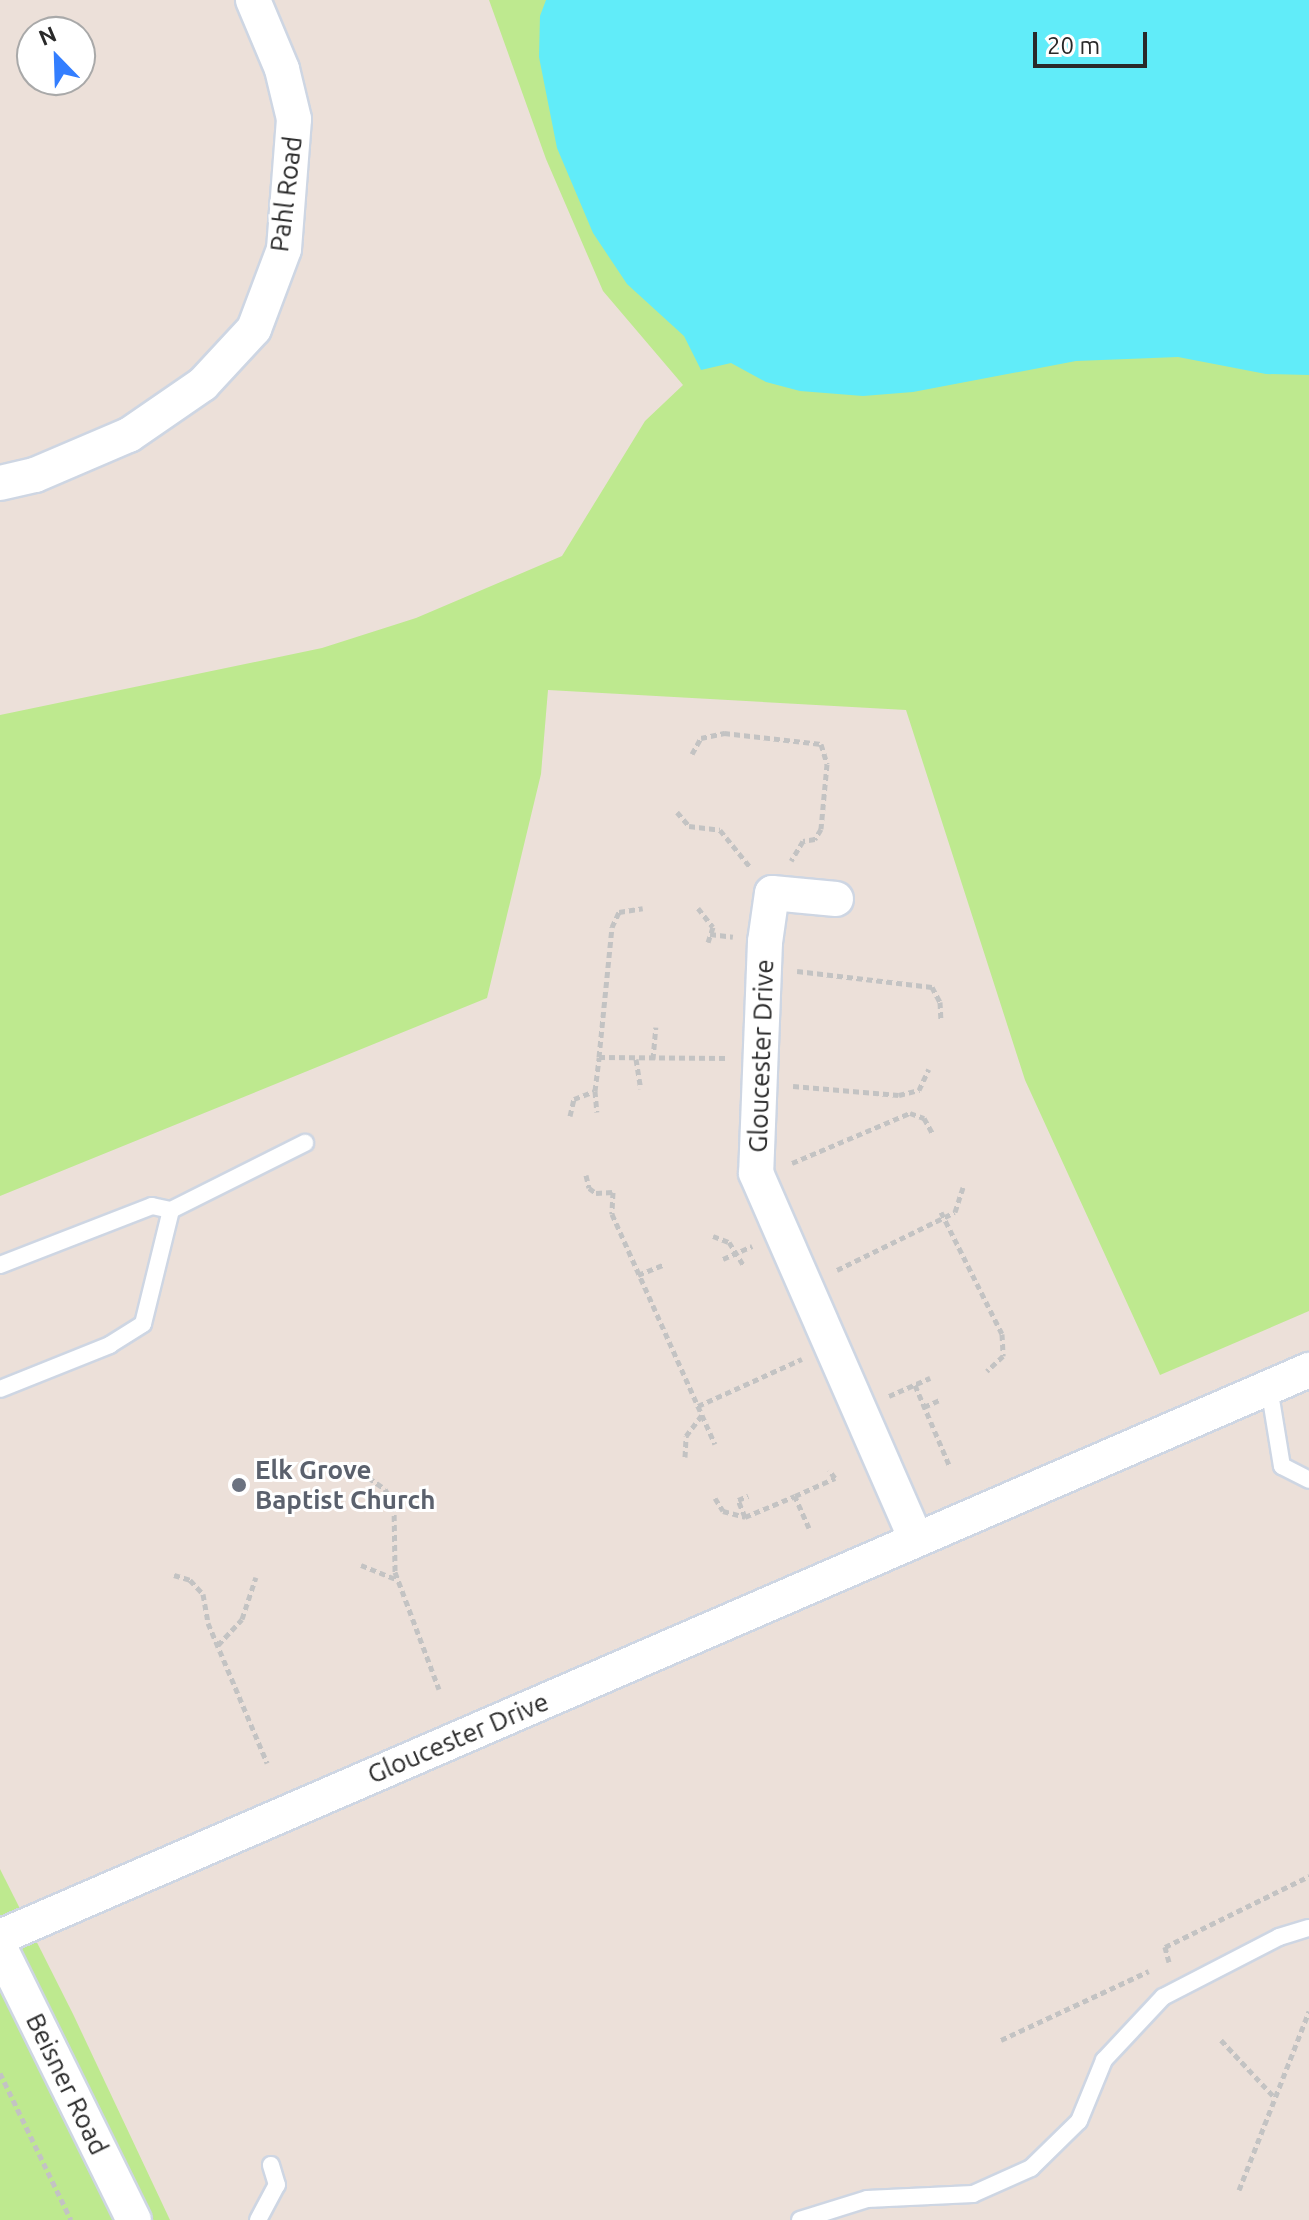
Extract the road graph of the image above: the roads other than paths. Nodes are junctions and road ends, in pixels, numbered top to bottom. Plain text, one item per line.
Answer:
1 (253, 0) edge
2 (0, 483) edge
3 (836, 899) dead end
4 (305, 1143) dead end
5 (171, 1210) junction
6 (0, 1265) edge
7 (1309, 1370) edge
8 (1269, 1387) junction
9 (0, 1389) edge
10 (1309, 1480) edge
11 (916, 1539) junction
12 (1309, 1928) edge
13 (0, 1937) edge
14 (0, 1948) edge
15 (271, 2165) dead end
16 (134, 2220) edge
17 (258, 2220) edge
18 (800, 2220) edge

1 - 2 street, Pahl Road
3 - 11 street, Gloucester Drive
4 - 5 lane
5 - 6 lane
5 - 9 lane
7 - 8 street, Gloucester Drive
8 - 10 lane
8 - 11 street, Gloucester Drive
11 - 13 street, Gloucester Drive
12 - 18 lane
14 - 16 street, Beisner Road
15 - 17 lane

